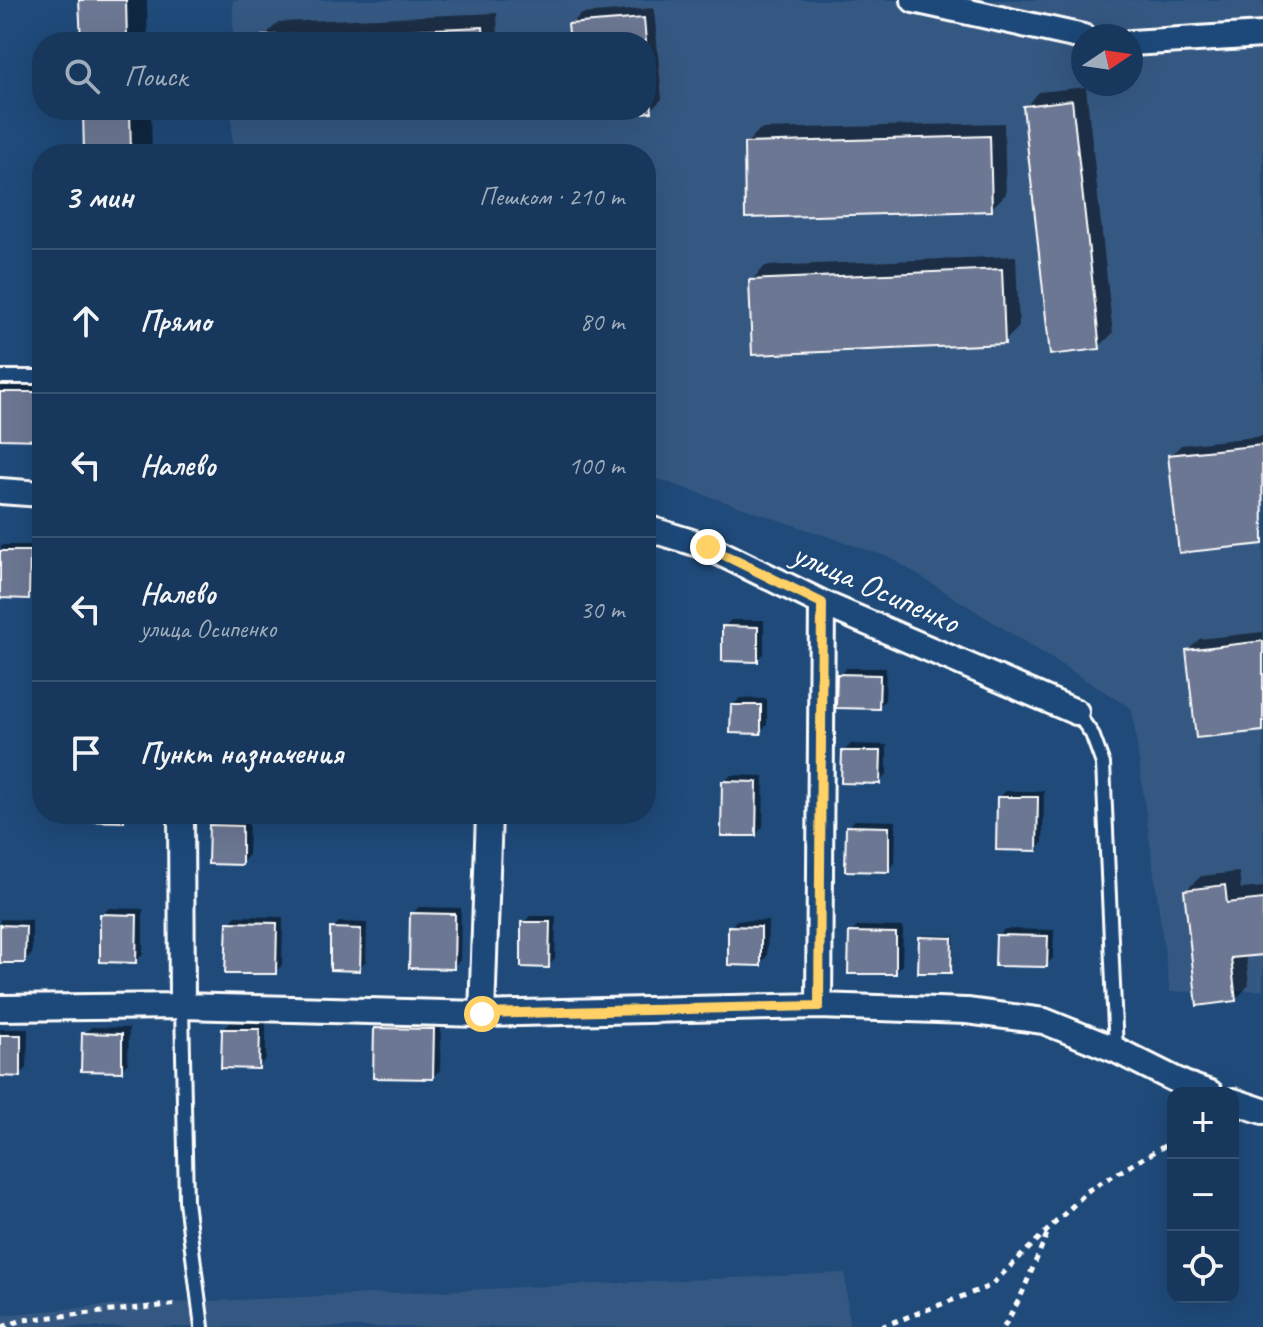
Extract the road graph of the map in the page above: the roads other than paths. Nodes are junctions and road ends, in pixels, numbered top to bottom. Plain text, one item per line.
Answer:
1 (914, 0) edge
2 (1071, 34) edge
3 (1263, 35) edge
4 (1143, 42) edge
5 (0, 377) edge
6 (32, 377) edge
7 (0, 491) edge
8 (32, 493) edge
9 (656, 531) edge
10 (822, 603) junction
11 (1076, 712) joint
12 (181, 824) edge
13 (489, 824) edge
14 (182, 1006) junction
15 (819, 1006) junction
16 (0, 1008) edge
17 (482, 1014) junction
18 (1116, 1050) junction
19 (1193, 1087) edge
20 (1239, 1103) edge
21 (1263, 1111) edge
22 (202, 1327) edge

1 - 2 street
3 - 4 street
5 - 6 lane
7 - 8 street
9 - 10 street, улица Осипенко
10 - 11 street, улица Осипенко
10 - 15 street
11 - 18 lane
12 - 14 street
13 - 17 street
14 - 16 street
14 - 17 street
14 - 22 lane
15 - 17 street
15 - 18 street
18 - 19 street
20 - 21 street

